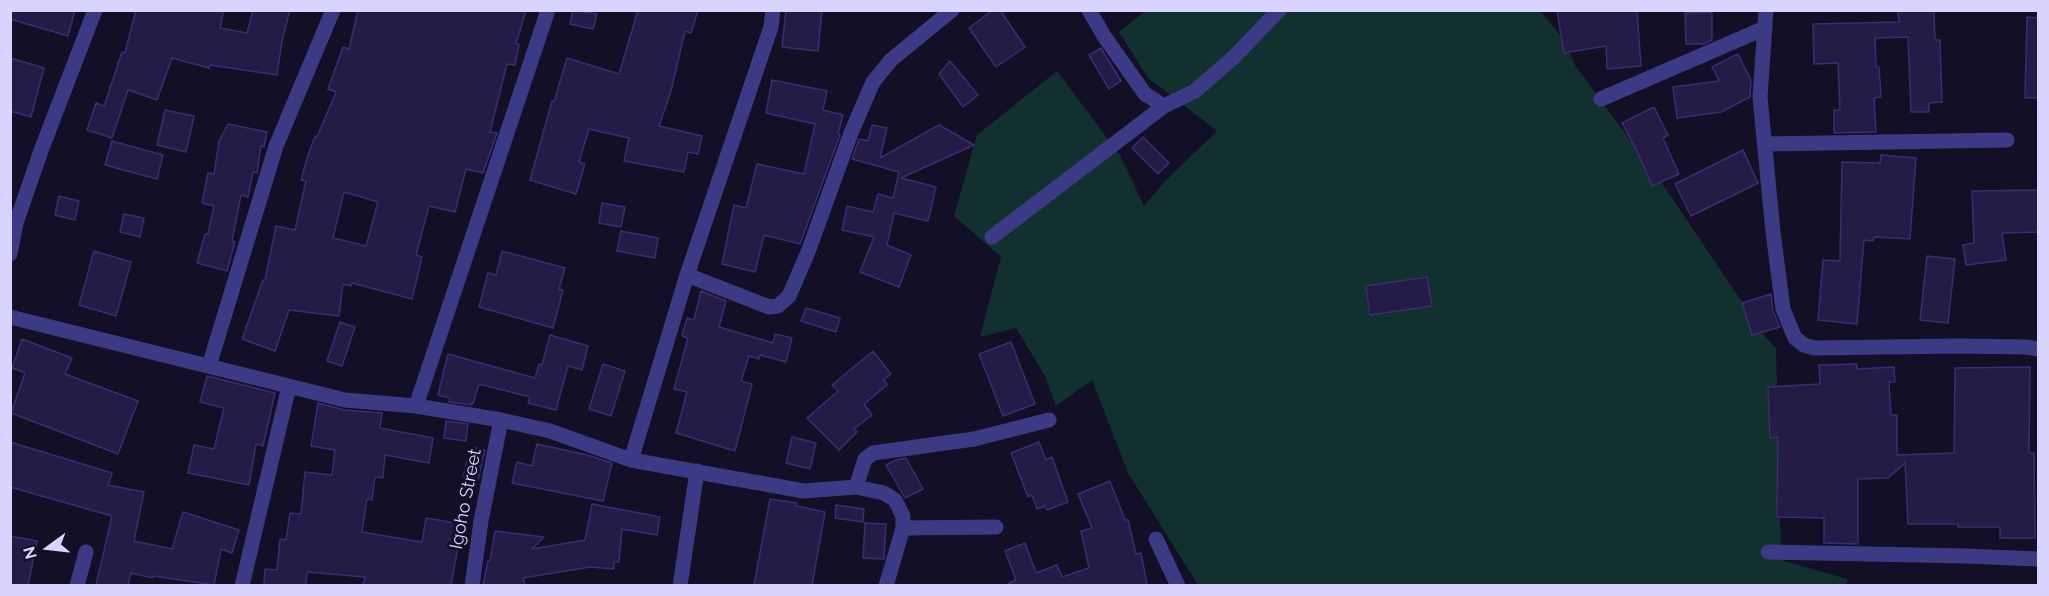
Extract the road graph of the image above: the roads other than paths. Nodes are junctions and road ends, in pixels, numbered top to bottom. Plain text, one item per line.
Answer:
1 (95, 10) edge
2 (333, 10) edge
3 (548, 10) edge
4 (773, 10) edge
5 (952, 10) edge
6 (1089, 10) edge
7 (1279, 10) edge
8 (1766, 10) edge
9 (1765, 28) junction
10 (1601, 99) dead end
11 (1164, 106) junction
12 (2007, 140) dead end
13 (1765, 144) junction
14 (992, 237) dead end
15 (10, 254) edge
16 (687, 275) junction
17 (10, 317) edge
18 (2038, 349) edge
19 (209, 366) junction
20 (289, 386) junction
21 (416, 405) junction
22 (501, 420) junction
23 (1049, 420) dead end
24 (631, 460) junction
25 (697, 471) junction
26 (856, 487) junction
27 (996, 527) dead end
28 (903, 528) junction
29 (1156, 539) dead end
30 (87, 552) dead end
31 (1768, 552) dead end
32 (2038, 559) edge
33 (77, 585) edge
34 (242, 585) edge
35 (472, 585) edge
36 (680, 585) edge
37 (886, 585) edge
38 (1178, 585) edge

1 - 15 street
2 - 19 street
3 - 21 street
4 - 16 street
5 - 16 street
6 - 11 street
7 - 11 street
8 - 9 street
9 - 10 street
9 - 13 street
11 - 14 street
12 - 13 street
13 - 18 street
16 - 24 street
17 - 19 street
19 - 20 street
20 - 21 street
20 - 34 street
21 - 22 street
22 - 24 street
22 - 35 street, Igoho Street
23 - 26 street
24 - 25 street
25 - 26 street
25 - 36 street
26 - 28 street
27 - 28 street
28 - 37 street
29 - 38 street
30 - 33 street
31 - 32 street

